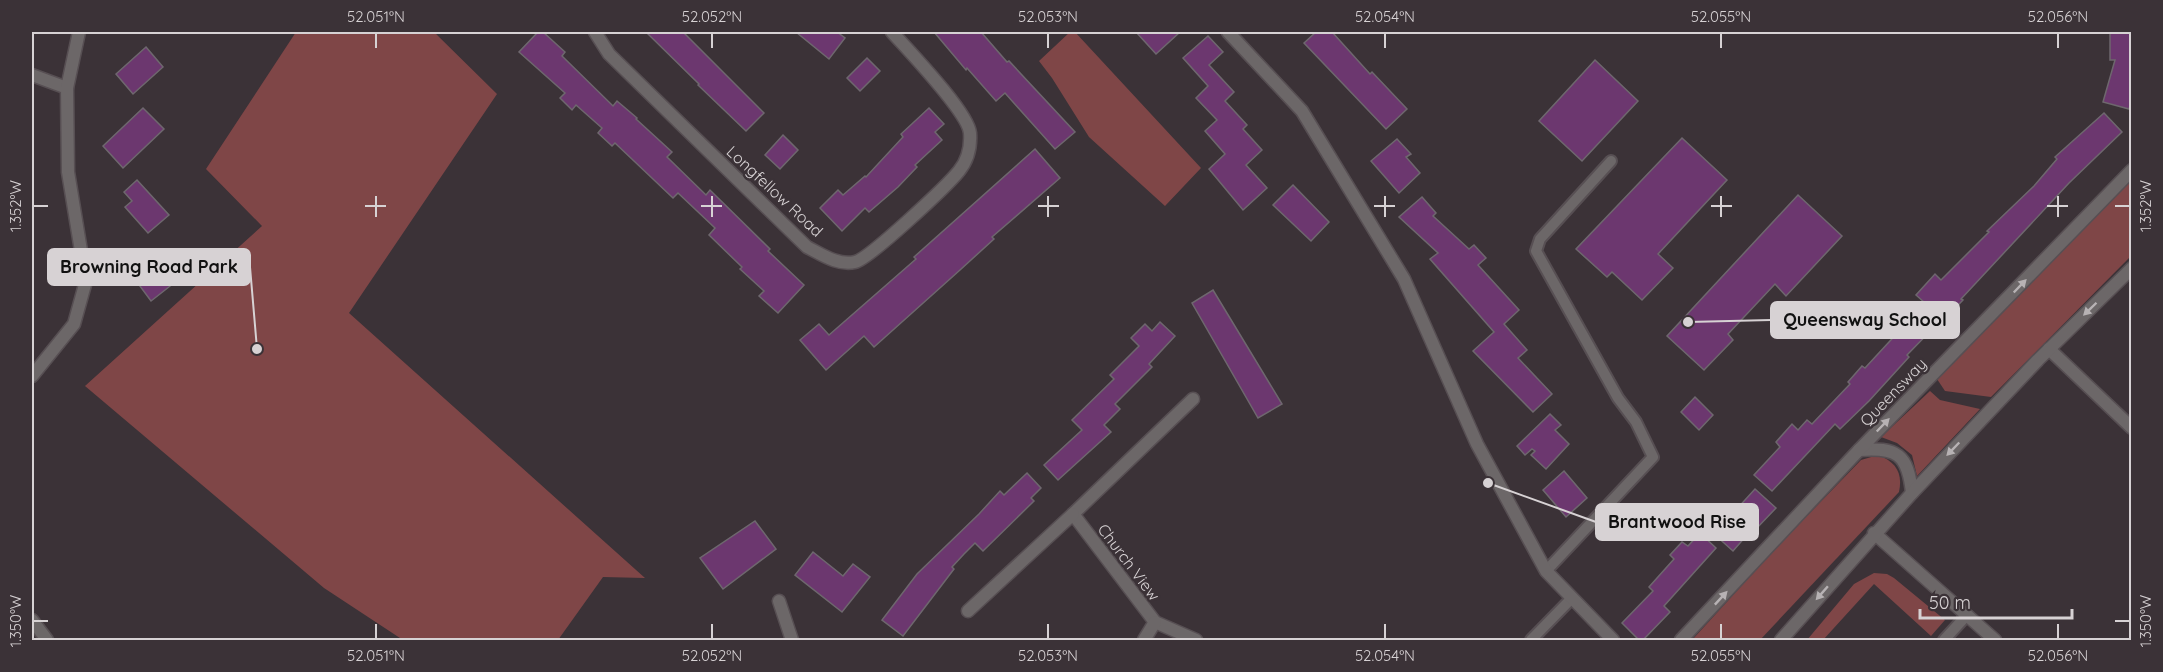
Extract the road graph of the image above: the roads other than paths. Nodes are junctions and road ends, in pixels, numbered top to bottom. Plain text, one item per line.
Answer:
1 (79, 32) edge
2 (596, 32) edge
3 (892, 32) edge
4 (1228, 32) edge
5 (32, 75) edge
6 (67, 88) junction
7 (1611, 161) dead end
8 (2132, 170) edge
9 (2132, 268) edge
10 (2049, 349) junction
11 (32, 375) edge
12 (1193, 399) dead end
13 (2132, 428) edge
14 (1859, 450) junction
15 (1912, 493) junction
16 (1073, 514) junction
17 (1874, 533) junction
18 (1546, 571) junction
19 (1572, 598) junction
20 (779, 601) dead end
21 (968, 611) dead end
22 (1967, 615) junction
23 (32, 620) edge
24 (1155, 622) junction
25 (47, 640) edge
26 (792, 640) edge
27 (1144, 640) edge
28 (1196, 640) edge
29 (1531, 640) edge
30 (1612, 640) edge
31 (1681, 640) edge
32 (1780, 640) edge
33 (1944, 640) edge
34 (1995, 640) edge

1 - 6 street
2 - 3 street, Longfellow Road
4 - 18 street
5 - 6 street
6 - 11 street
7 - 18 lane
14 -> 8 street, Queensway
9 -> 10 street
10 - 13 street
10 -> 15 street
12 - 16 street
14 - 15 street
31 -> 14 street, Queensway
15 - 17 street
16 - 21 street
16 - 24 street, Church View
17 - 22 street
17 -> 32 street
18 - 19 street
19 - 29 lane
19 - 30 street
20 - 26 street
22 - 33 lane
22 - 34 street
23 - 25 street
24 - 27 street
24 - 28 street, Church View

